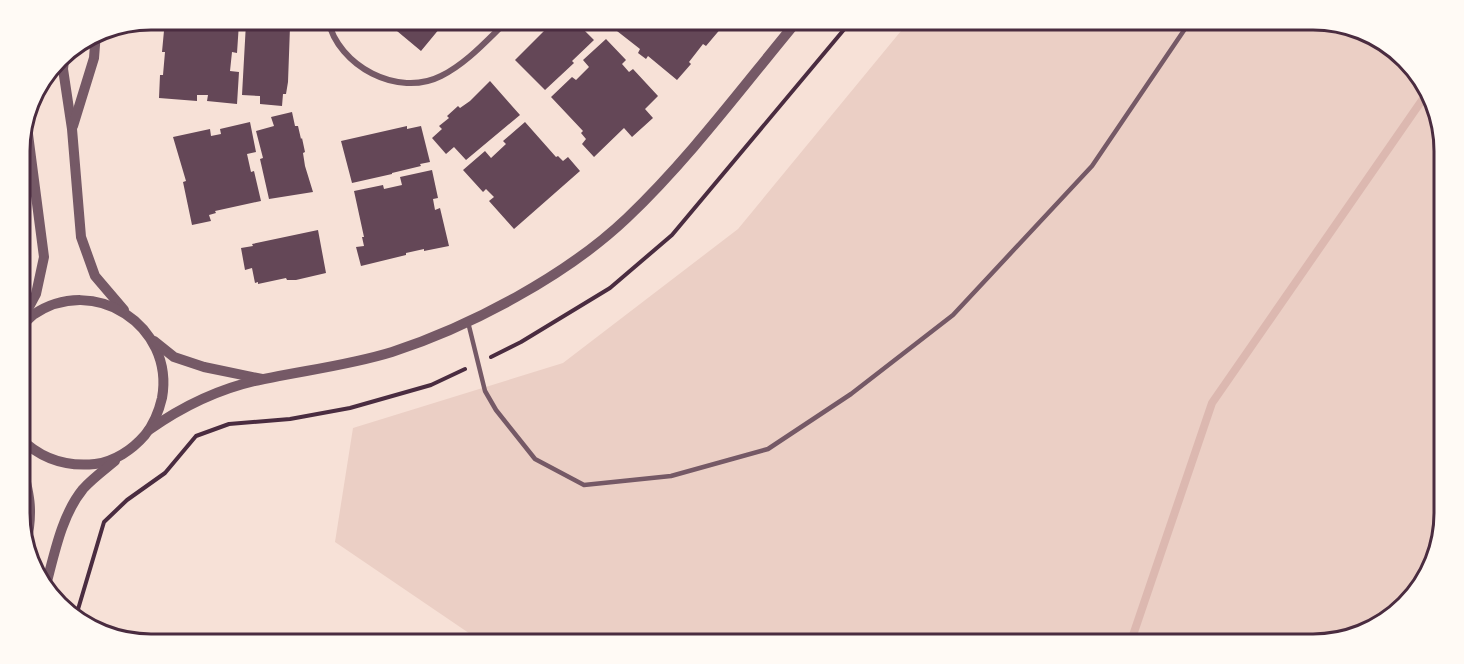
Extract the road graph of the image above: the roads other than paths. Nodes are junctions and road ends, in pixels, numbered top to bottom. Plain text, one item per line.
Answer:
1 (331, 30) edge
2 (497, 30) edge
3 (790, 30) edge
4 (1184, 30) edge
5 (95, 43) edge
6 (63, 67) edge
7 (72, 129) junction
8 (30, 148) edge
9 (30, 306) edge
10 (128, 315) junction
11 (30, 318) edge
12 (468, 321) junction
13 (151, 338) junction
14 (262, 380) junction
15 (149, 430) junction
16 (30, 449) edge
17 (125, 453) junction
18 (30, 504) edge
19 (31, 524) edge
20 (48, 577) edge

1 - 2 street
3 - 12 street
4 - 12 lane
5 - 7 street
6 - 7 street
7 - 10 street
8 - 9 street
10 - 11 street
10 - 13 street
12 - 14 street
13 - 14 street
13 - 15 street
14 - 15 street
15 - 17 street
16 - 17 street
17 - 20 street
18 - 19 street

